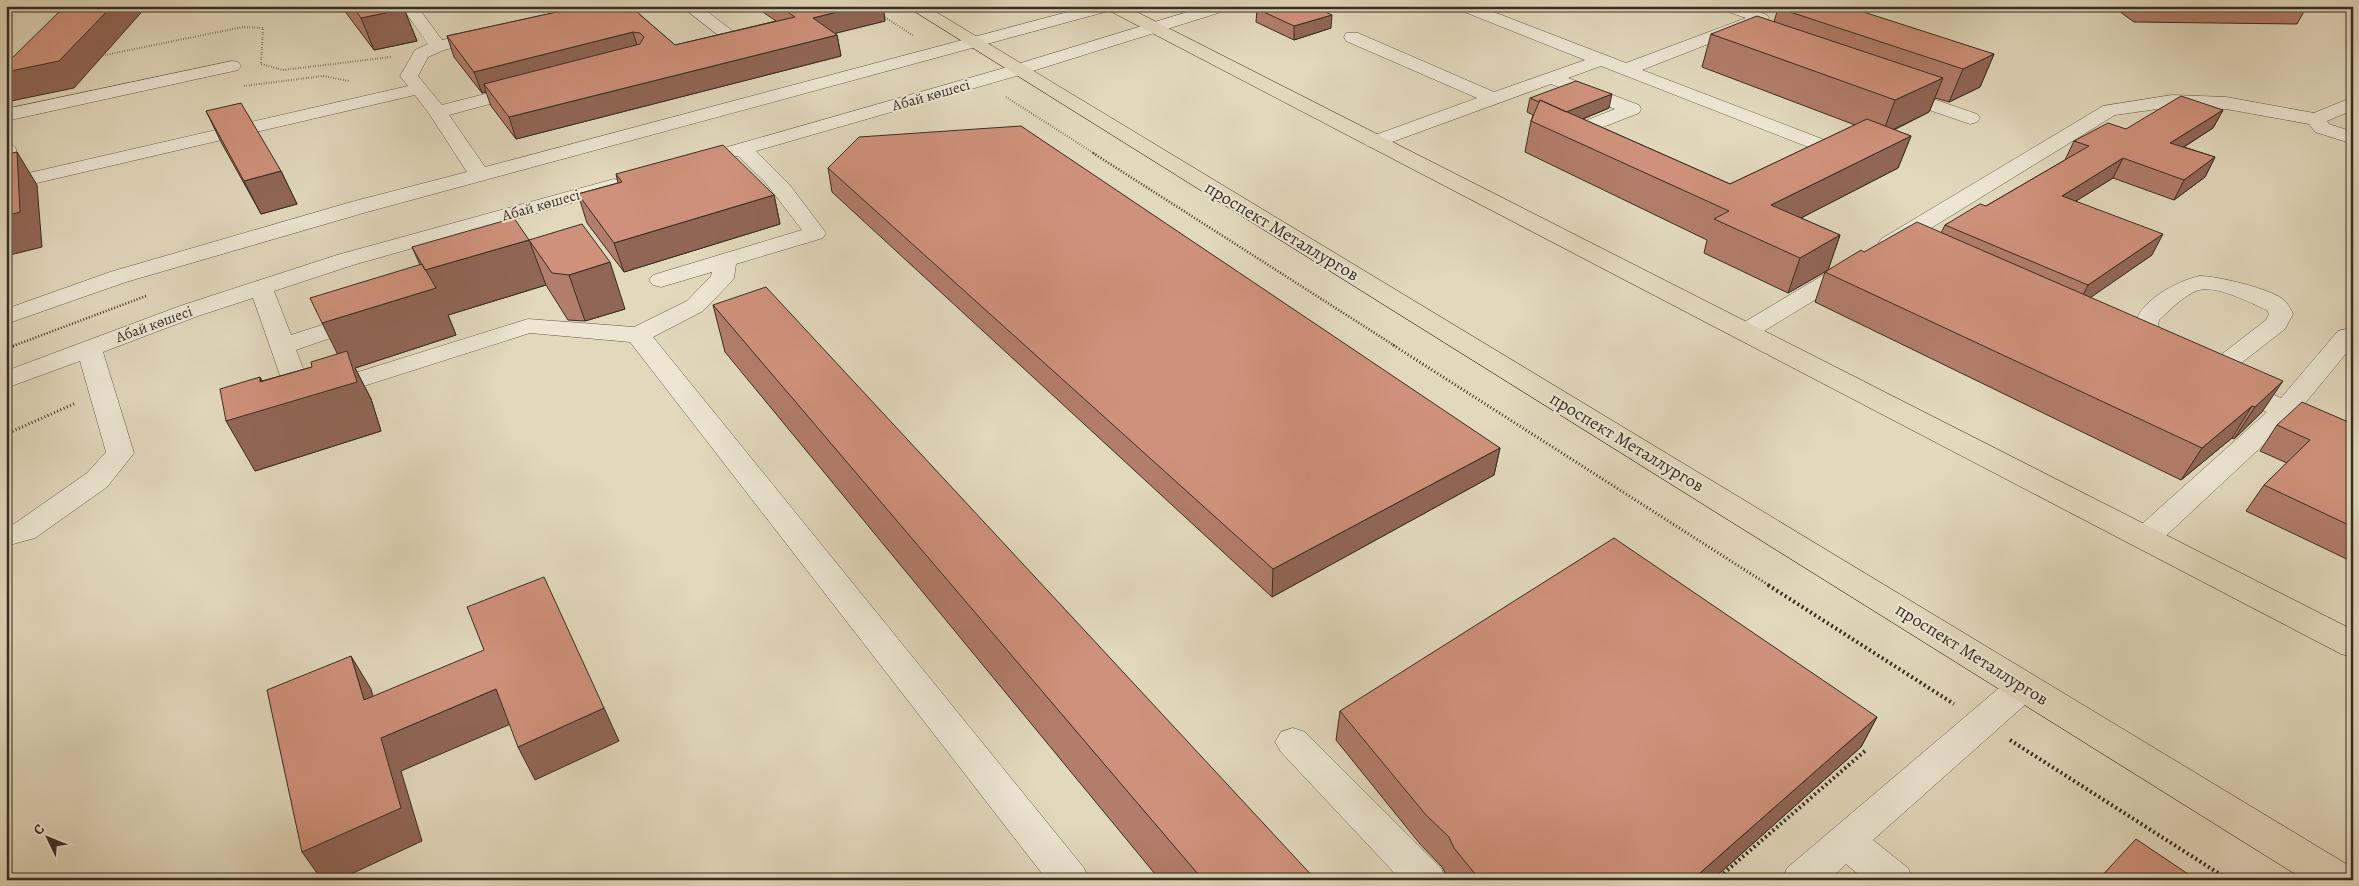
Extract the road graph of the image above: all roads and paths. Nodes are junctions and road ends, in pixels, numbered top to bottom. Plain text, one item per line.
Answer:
1 (409, 6) edge
2 (546, 6) edge
3 (689, 6) edge
4 (914, 6) edge
5 (1111, 6) edge
6 (1226, 6) edge
7 (1463, 6) edge
8 (1726, 6) edge
9 (1154, 27) junction
10 (1724, 32) junction
11 (1352, 37) dead end
12 (1751, 41) edge
13 (738, 42) edge
14 (976, 43) junction
15 (438, 46) junction
16 (1602, 60) junction
17 (232, 66) dead end
18 (1627, 69) junction
19 (1017, 70) junction
20 (1551, 78) junction
21 (543, 84) edge
22 (1879, 86) edge
23 (418, 89) junction
24 (1000, 93) dead end
25 (1494, 98) junction
26 (2353, 103) edge
27 (438, 112) junction
28 (6, 115) edge
29 (1970, 118) dead end
30 (2316, 119) junction
31 (2353, 138) edge
32 (1374, 142) junction
33 (1613, 147) edge
34 (6, 149) edge
35 (742, 149) junction
36 (1797, 157) edge
37 (676, 168) edge
38 (479, 174) junction
39 (628, 181) edge
40 (1899, 239) junction
41 (1926, 251) edge
42 (724, 261) junction
43 (661, 280) dead end
44 (261, 287) junction
45 (384, 312) edge
46 (6, 317) edge
47 (1745, 332) junction
48 (638, 335) junction
49 (2353, 337) edge
50 (2127, 340) edge
51 (282, 346) junction
52 (90, 347) junction
53 (6, 380) edge
54 (78, 402) dead end
55 (2285, 410) junction
56 (6, 434) edge
57 (2353, 438) edge
58 (12, 538) edge
59 (2145, 538) junction
60 (2353, 645) edge
61 (2024, 686) junction
62 (1982, 722) junction
63 (1293, 742) dead end
64 (1866, 750) edge
65 (1846, 841) junction
66 (1070, 880) edge
67 (1427, 880) edge
68 (1716, 880) edge
69 (1800, 880) edge
70 (1894, 880) edge
71 (2228, 880) edge
72 (2339, 880) edge

1 - 15 street
2 - 15 street
3 - 13 street
4 - 14 main road, проспект Металлургов
5 - 9 main road
5 - 14 street
6 - 9 street, Абай көшесі
7 - 16 street
8 - 10 street
9 - 19 street, Абай көшесі
9 - 32 main road
10 - 12 street
10 - 18 street
11 - 25 street
14 - 19 main road, проспект Металлургов
14 - 38 street
15 - 23 street
16 - 18 street
16 - 20 street
17 - 28 street
18 - 36 street
19 - 35 street, Абай көшесі
19 - 61 main road, проспект Металлургов
20 - 25 street
20 - 33 street
21 - 27 street
22 - 29 street
23 - 27 street
23 - 34 street
24 - 62 path
25 - 32 street
26 - 30 street
27 - 38 street
30 - 31 street
30 - 40 street
32 - 47 main road
35 - 37 street, Абай көшесі
35 - 42 street
38 - 46 street
39 - 44 street, Абай көшесі
40 - 41 street
40 - 47 street
42 - 43 street
42 - 48 street
44 - 51 street
44 - 52 street, Абай көшесі
45 - 51 street
47 - 59 main road
48 - 51 street
48 - 66 street
49 - 55 street
50 - 55 street
52 - 53 street, Абай көшесі
52 - 58 street
54 - 56 path
55 - 57 street
55 - 59 street
59 - 60 main road
61 - 62 street
61 - 72 main road, проспект Металлургов
62 - 65 street
62 - 71 path
63 - 67 street
64 - 68 path
65 - 69 street
65 - 70 street

